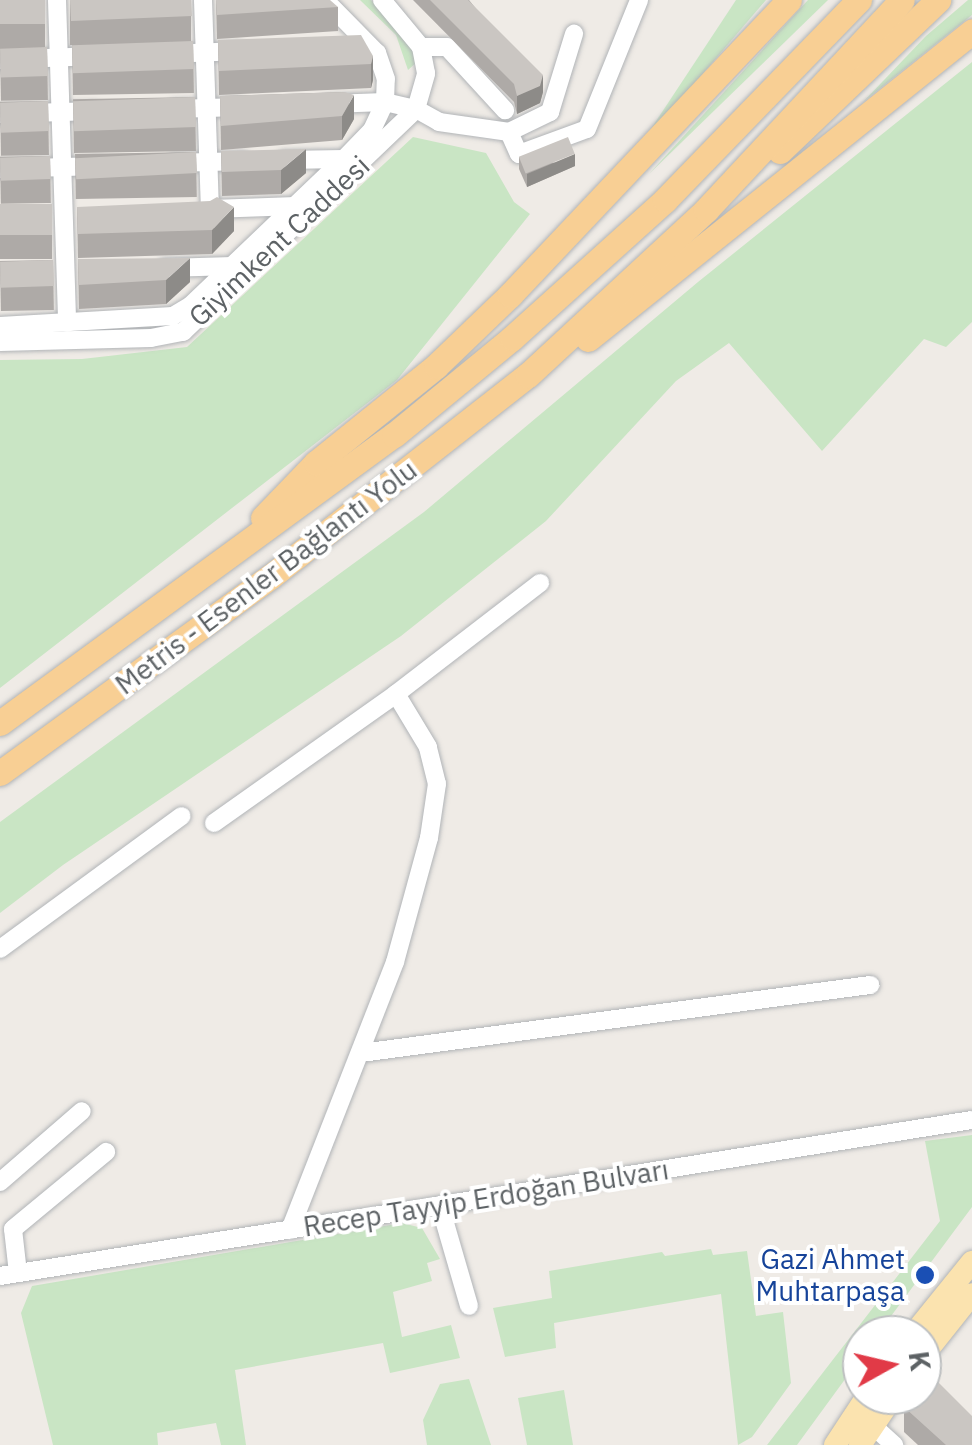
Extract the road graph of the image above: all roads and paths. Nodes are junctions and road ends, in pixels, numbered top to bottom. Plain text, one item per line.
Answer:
1 (203, 0) edge
2 (325, 0) edge
3 (382, 0) edge
4 (639, 0) edge
5 (790, 0) edge
6 (859, 0) edge
7 (902, 0) edge
8 (938, 0) edge
9 (57, 1) edge
10 (972, 32) edge
11 (574, 34) dead end
12 (421, 48) junction
13 (260, 50) edge
14 (205, 52) junction
15 (150, 54) edge
16 (114, 56) edge
17 (59, 58) junction
18 (0, 60) edge
19 (385, 102) junction
20 (312, 104) edge
21 (258, 106) edge
22 (204, 108) junction
23 (416, 109) junction
24 (149, 110) edge
25 (505, 110) dead end
26 (112, 111) edge
27 (58, 112) junction
28 (0, 114) edge
29 (509, 132) junction
30 (344, 159) junction
31 (210, 162) junction
32 (154, 164) edge
33 (118, 165) edge
34 (62, 167) junction
35 (0, 168) edge
36 (296, 206) junction
37 (706, 210) junction
38 (233, 266) junction
39 (140, 269) edge
40 (67, 323) junction
41 (0, 326) edge
42 (0, 342) edge
43 (528, 374) junction
44 (228, 556) junction
45 (540, 583) dead end
46 (396, 694) junction
47 (0, 724) edge
48 (0, 774) edge
49 (182, 816) dead end
50 (214, 823) dead end
51 (0, 949) edge
52 (870, 985) dead end
53 (360, 1052) junction
54 (82, 1111) dead end
55 (972, 1120) edge
56 (106, 1152) dead end
57 (0, 1182) edge
58 (440, 1206) junction
59 (290, 1230) junction
60 (972, 1262) edge
61 (9, 1275) edge
62 (972, 1294) edge
63 (470, 1306) dead end
64 (929, 1315) edge
65 (942, 1332) edge
66 (855, 1415) edge
67 (866, 1435) edge
68 (835, 1445) edge
69 (894, 1445) edge

1 - 14 street
2 - 19 street
3 - 12 street
4 - 29 street
5 - 44 highway
6 - 44 highway
7 - 37 highway
8 - 37 highway
9 - 17 street
10 - 43 highway
11 - 29 street
12 - 23 street
12 - 25 street
13 - 14 street
14 - 15 street
14 - 22 street
16 - 17 street
17 - 18 street
17 - 27 street
19 - 20 street
19 - 23 street
19 - 30 street, Giyimkent Caddesi
21 - 22 street
22 - 24 street
22 - 31 street
23 - 29 street
23 - 42 street, Giyimkent Caddesi
26 - 27 street
27 - 28 street
27 - 34 street
30 - 31 street
30 - 36 street, Giyimkent Caddesi
31 - 32 street
31 - 36 street
33 - 34 street
34 - 35 street
34 - 40 street
36 - 38 street, Giyimkent Caddesi
37 - 43 highway
38 - 39 street
38 - 40 street, Giyimkent Caddesi
40 - 41 street, Giyimkent Caddesi
43 - 48 highway, Metris - Esenler Bağlantı Yolu
44 - 47 highway, Metris - Esenler Bağlantı Yolu
45 - 46 street
46 - 50 street
46 - 53 street
49 - 51 street
52 - 53 street
53 - 59 street
54 - 57 street
55 - 58 street, Recep Tayyip Erdoğan Bulvarı
56 - 61 street
58 - 59 street, Recep Tayyip Erdoğan Bulvarı
58 - 63 street
59 - 61 street, Recep Tayyip Erdoğan Bulvarı
60 - 64 main road
62 - 65 main road
66 - 68 main road
67 - 69 street

